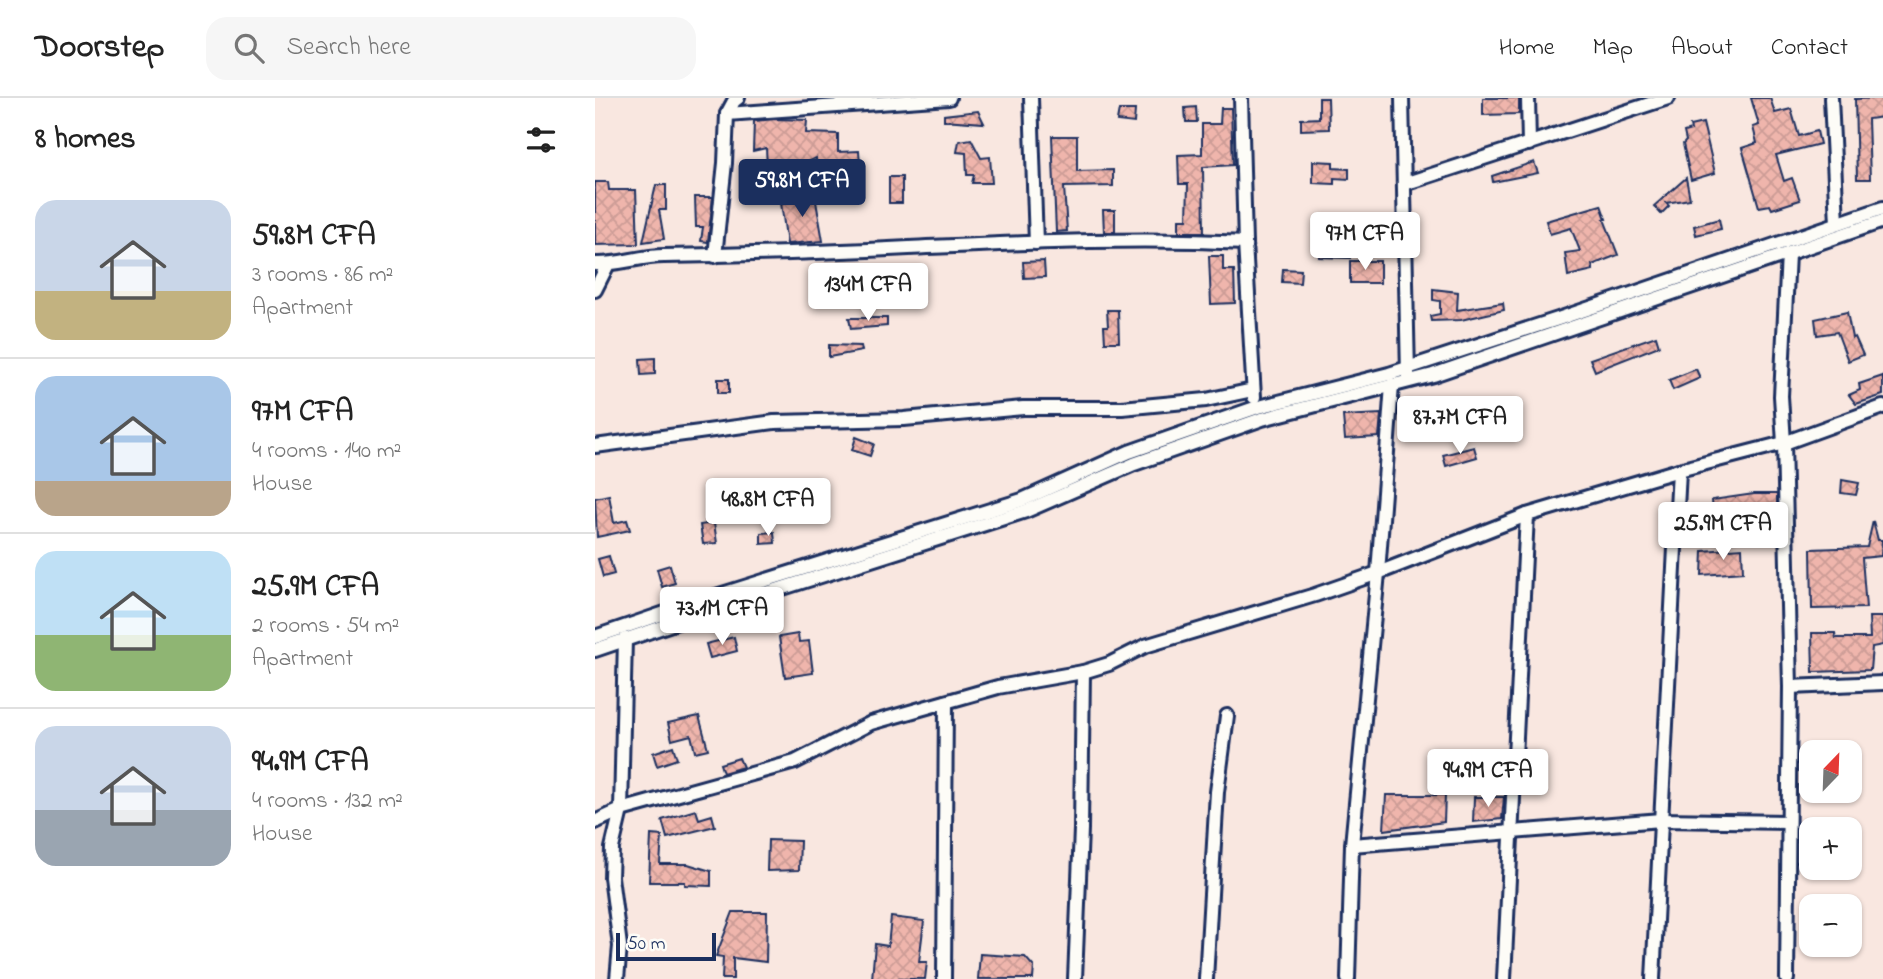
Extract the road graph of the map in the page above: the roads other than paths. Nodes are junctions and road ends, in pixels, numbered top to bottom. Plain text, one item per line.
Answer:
1 (738, 98) edge
2 (949, 98) edge
3 (1031, 98) edge
4 (1241, 98) edge
5 (1402, 98) edge
6 (1528, 98) edge
7 (1668, 98) edge
8 (1831, 98) edge
9 (727, 114) junction
10 (1529, 144) junction
11 (1404, 184) junction
12 (1883, 208) edge
13 (1883, 221) edge
14 (1836, 223) junction
15 (1036, 243) junction
16 (1245, 243) junction
17 (1788, 254) junction
18 (715, 256) junction
19 (602, 264) edge
20 (595, 290) edge
21 (1408, 367) junction
22 (1408, 381) junction
23 (1392, 385) junction
24 (1253, 390) junction
25 (1883, 407) edge
26 (1255, 408) junction
27 (1784, 443) junction
28 (595, 446) edge
29 (1678, 470) junction
30 (1527, 515) junction
31 (1378, 573) junction
32 (595, 637) edge
33 (625, 639) junction
34 (595, 650) edge
35 (1083, 672) junction
36 (1883, 683) edge
37 (1790, 687) junction
38 (946, 702) junction
39 (1227, 716) dead end
40 (621, 810) junction
41 (1661, 821) junction
42 (595, 822) edge
43 (1789, 822) junction
44 (1513, 834) junction
45 (1352, 845) junction
46 (617, 979) edge
47 (944, 979) edge
48 (1075, 979) edge
49 (1206, 979) edge
50 (1348, 979) edge
51 (1504, 979) edge
52 (1653, 979) edge
53 (1787, 979) edge

1 - 9 street
2 - 9 street
3 - 15 street
4 - 16 street
5 - 11 street
6 - 10 street
7 - 10 street
8 - 14 street
9 - 18 street
10 - 11 street
11 - 21 street
12 - 14 street
13 - 17 street
14 - 21 street
15 - 16 street
15 - 18 street
16 - 24 street
17 - 22 street
17 - 27 street
18 - 19 street
19 - 20 street
21 - 22 street
21 - 26 street
22 - 23 street
23 - 31 street
23 - 33 street
24 - 26 street
24 - 28 street
25 - 27 street
26 - 32 street
27 - 29 street
27 - 37 street
29 - 30 street
29 - 41 street
30 - 31 street
30 - 44 street
31 - 35 street
31 - 45 street
33 - 34 street
33 - 40 street
35 - 38 street
35 - 48 street
36 - 37 street
37 - 43 street
38 - 40 street
38 - 47 street
39 - 49 street
40 - 42 street
40 - 46 street
41 - 43 street
41 - 44 street
41 - 52 street
43 - 53 street
44 - 45 street
44 - 51 street
45 - 50 street

